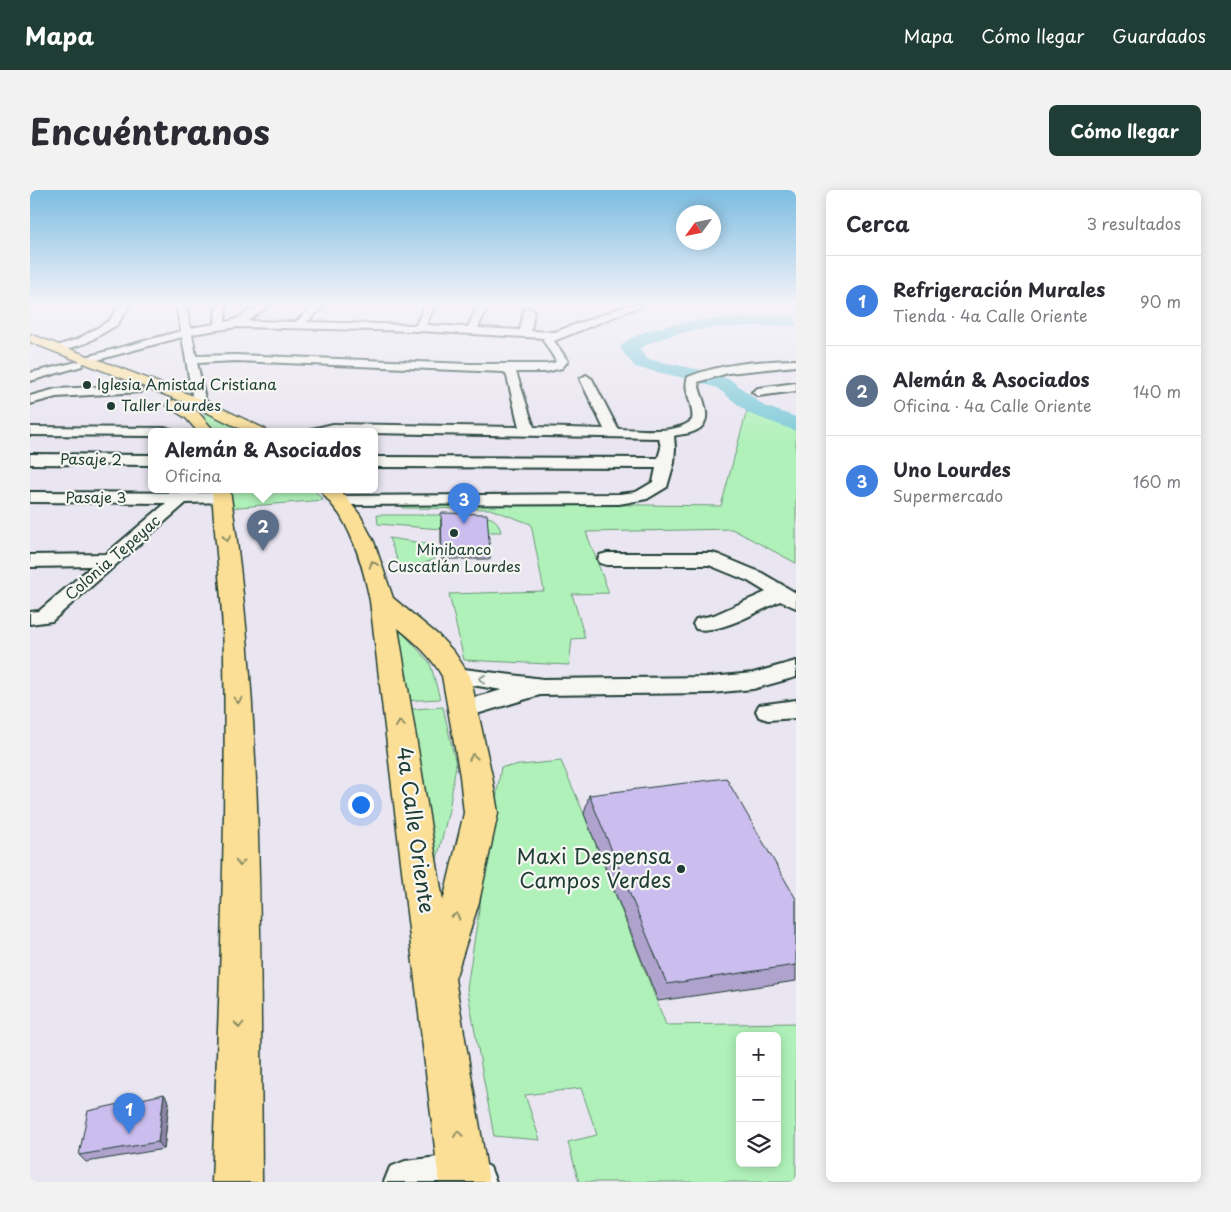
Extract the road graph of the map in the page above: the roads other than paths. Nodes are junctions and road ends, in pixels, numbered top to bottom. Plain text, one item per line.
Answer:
1 (51, 351) edge
2 (62, 351) edge
3 (118, 351) edge
4 (190, 351) edge
5 (556, 351) edge
6 (192, 360) junction
7 (82, 362) junction
8 (796, 363) edge
9 (507, 368) junction
10 (30, 378) edge
11 (586, 379) dead end
12 (796, 387) edge
13 (137, 389) junction
14 (758, 392) dead end
15 (56, 393) junction
16 (30, 400) edge
17 (199, 404) junction
18 (204, 428) edge
19 (250, 428) edge
20 (378, 429) edge
21 (30, 431) edge
22 (148, 432) edge
23 (528, 433) junction
24 (614, 434) junction
25 (666, 434) junction
26 (30, 459) edge
27 (148, 460) edge
28 (378, 462) edge
29 (666, 462) junction
30 (222, 494) edge
31 (335, 495) edge
32 (30, 497) edge
33 (182, 498) junction
34 (607, 559) dead end
35 (111, 560) junction
36 (30, 562) edge
37 (789, 598) edge
38 (382, 601) junction
39 (38, 618) edge
40 (704, 624) dead end
41 (796, 669) edge
42 (456, 676) junction
43 (543, 686) junction
44 (463, 709) junction
45 (796, 709) edge
46 (768, 711) dead end
47 (437, 980) junction
48 (467, 1180) edge
49 (237, 1182) edge
50 (405, 1182) edge

1 - 7 highway
2 - 7 highway
3 - 7 street
4 - 6 street
5 - 9 street
6 - 9 street
6 - 17 street
7 - 10 street
7 - 13 highway
7 - 17 highway
8 - 25 street
9 - 23 street
10 - 15 street
11 - 24 street
12 - 14 street
13 - 15 street
13 - 18 highway
15 - 16 street
17 - 19 highway
20 - 23 street
21 - 22 street
23 - 24 street
24 - 25 street
25 - 29 street
26 - 27 street, Pasaje 2
28 - 29 street
29 - 31 street
30 - 33 street, Pasaje 3
30 -> 49 highway
38 -> 31 highway, 4a Calle Oriente
32 - 33 street, Pasaje 3
33 - 35 street, Colonia Tepeyac
34 - 37 street
35 - 36 street
35 - 39 street, Colonia Tepeyac
37 - 40 street
38 - 42 highway
47 -> 38 highway, 4a Calle Oriente
41 - 43 street
43 -> 42 street
42 - 44 highway
43 - 44 street
47 -> 44 highway
45 - 46 street
48 -> 47 highway, 4a Calle Oriente
48 - 50 street

